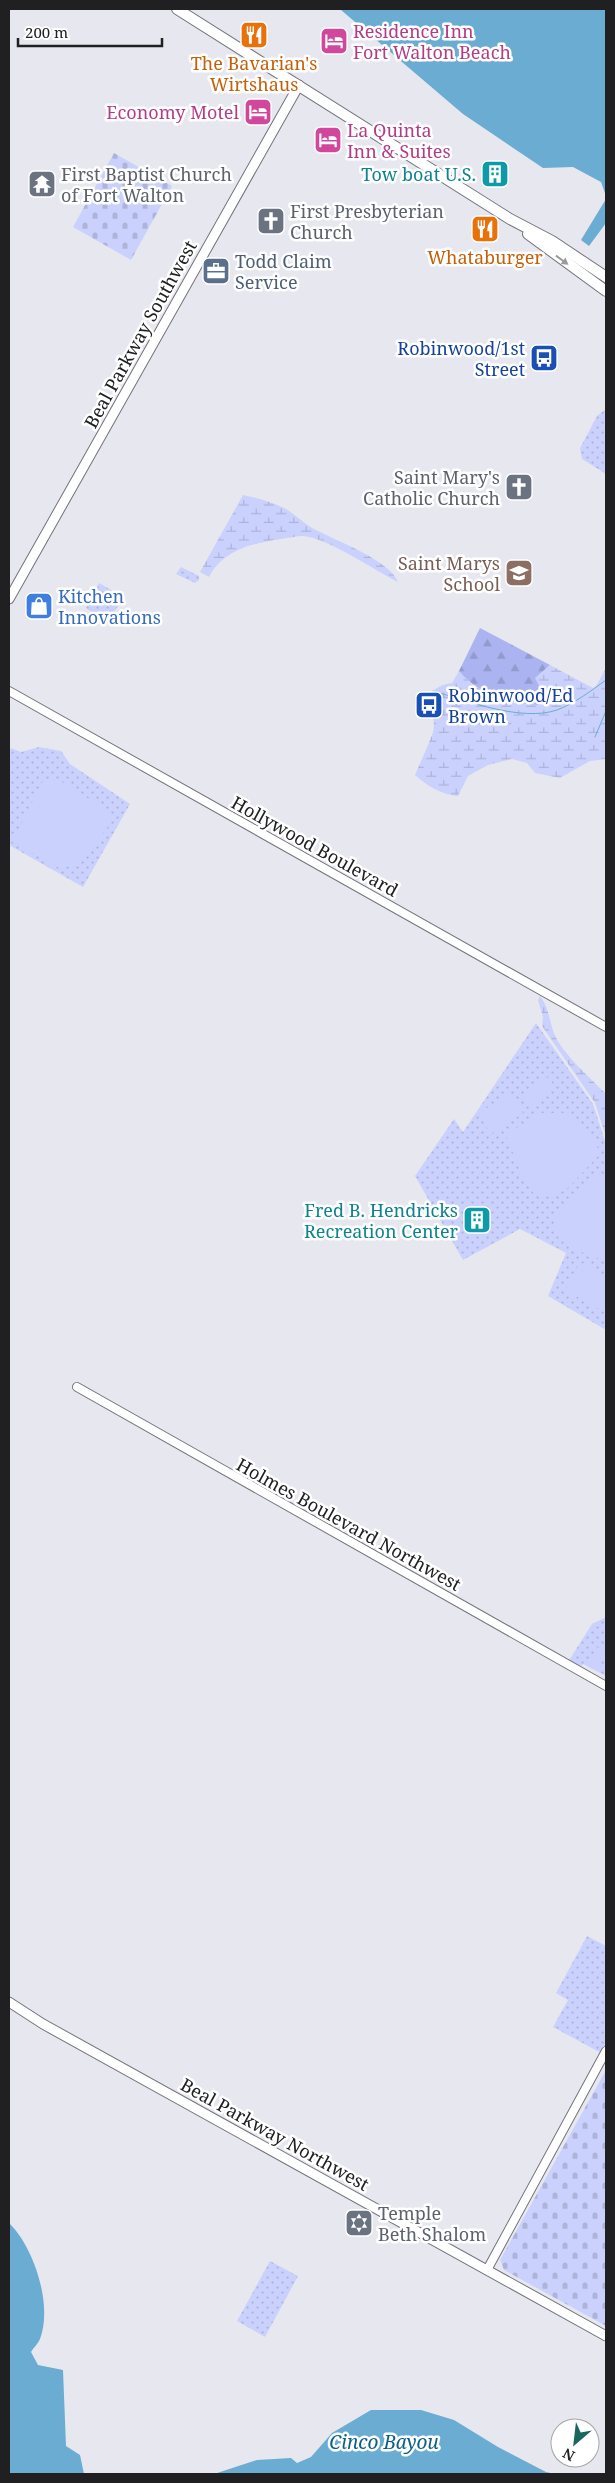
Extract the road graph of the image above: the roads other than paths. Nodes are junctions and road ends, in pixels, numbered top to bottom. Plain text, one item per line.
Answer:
1 (177, 9) edge
2 (299, 85) junction
3 (510, 219) junction
4 (606, 277) edge
5 (606, 291) edge
6 (9, 599) edge
7 (9, 691) edge
8 (606, 1027) edge
9 (77, 1387) dead end
10 (606, 1686) edge
11 (9, 2002) edge
12 (606, 2051) edge
13 (487, 2270) junction
14 (606, 2336) edge

1 - 2 highway
2 - 3 highway
2 - 6 main road, Beal Parkway Southwest
3 - 4 highway
3 -> 5 highway
7 - 8 street, Hollywood Boulevard
9 - 10 street, Holmes Boulevard Northwest
11 - 13 main road, Beal Parkway Northwest
12 - 13 street
13 - 14 main road, Beal Parkway Northwest

